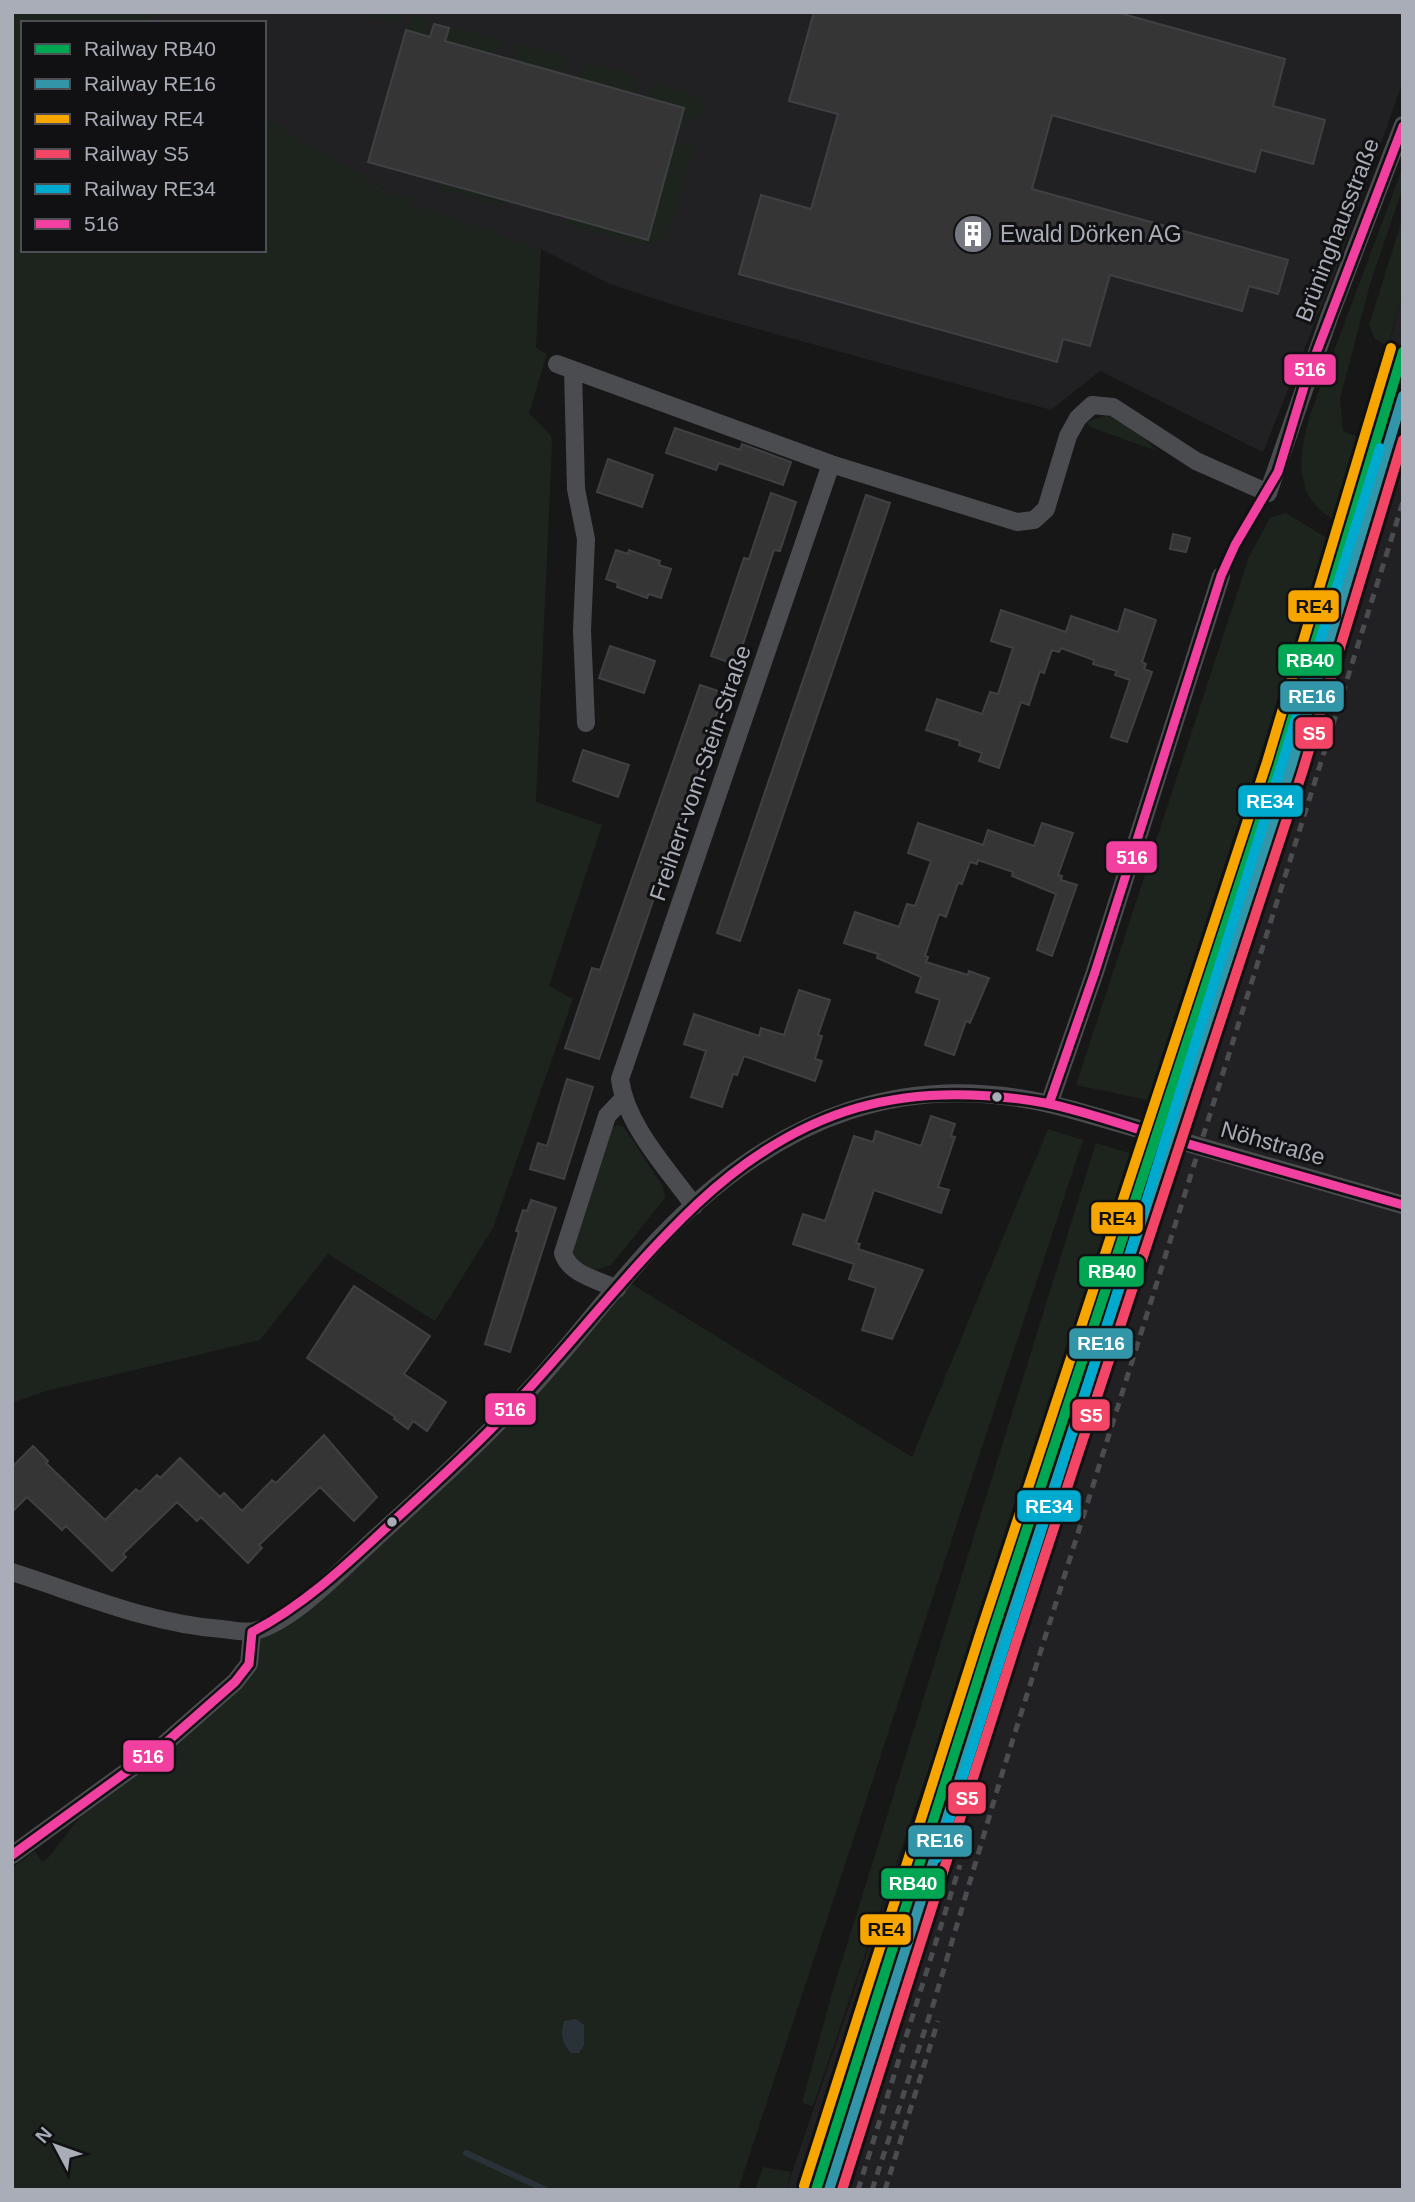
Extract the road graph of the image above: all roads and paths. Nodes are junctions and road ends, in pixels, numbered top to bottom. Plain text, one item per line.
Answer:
1 (1403, 125) edge
2 (831, 464) junction
3 (1222, 576) dead end
4 (586, 723) dead end
5 (623, 1099) junction
6 (1049, 1104) junction
7 (1403, 1205) edge
8 (694, 1206) junction
9 (617, 1289) junction
10 (12, 1572) edge
11 (252, 1632) junction
12 (12, 1855) edge

1 - 2 street, Brüninghausstraße
2 - 4 street
2 - 5 street, Freiherr-vom-Stein-Straße
3 - 6 street
5 - 8 street
5 - 9 street
6 - 7 street, Nöhstraße, bridge
6 - 8 street
8 - 9 street
9 - 11 street
10 - 11 street
11 - 12 street

